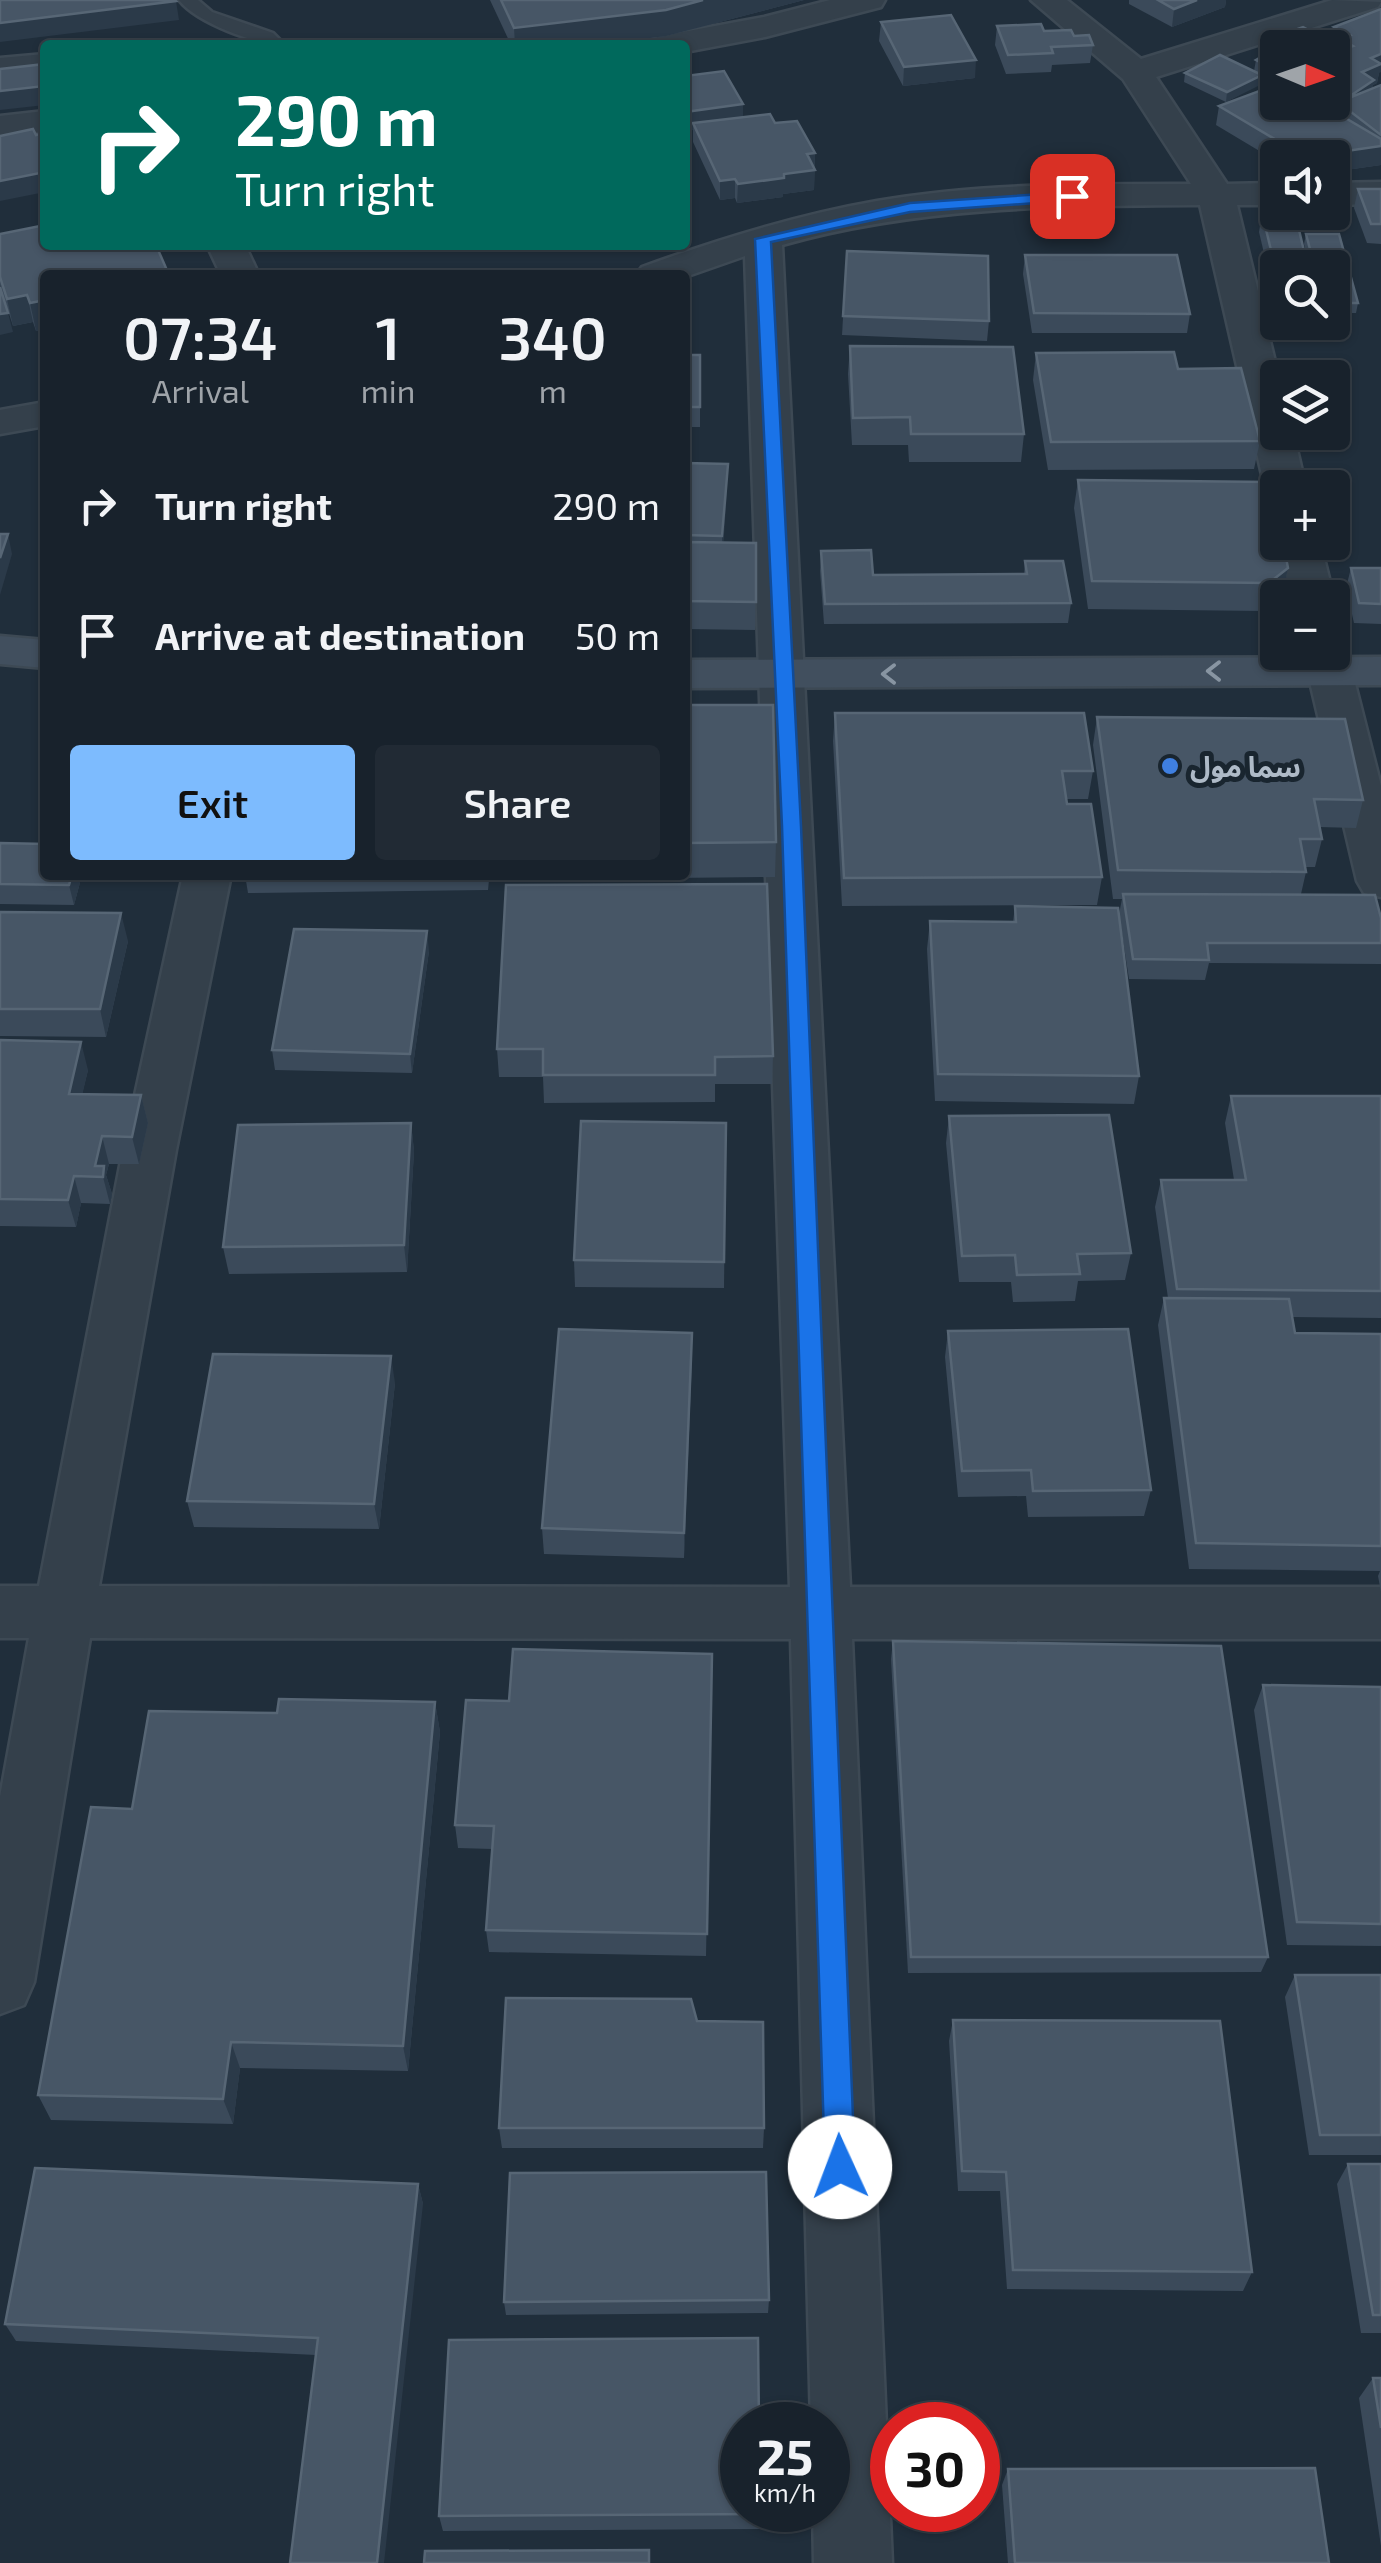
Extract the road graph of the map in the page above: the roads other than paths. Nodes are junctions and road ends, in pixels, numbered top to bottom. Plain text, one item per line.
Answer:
1 (188, 0) edge
2 (868, 0) edge
3 (1047, 0) edge
4 (1356, 4) edge
5 (1381, 26) edge
6 (271, 40) edge
7 (690, 41) edge
8 (40, 60) edge
9 (0, 64) edge
10 (1136, 72) junction
11 (40, 122) edge
12 (0, 126) edge
13 (1260, 194) edge
14 (1350, 194) edge
15 (1381, 194) edge
16 (1216, 195) junction
17 (763, 239) junction
18 (669, 262) edge
19 (40, 415) edge
20 (0, 422) edge
21 (1282, 470) edge
22 (0, 650) edge
23 (40, 654) edge
24 (1260, 663) edge
25 (1350, 665) edge
26 (1329, 670) edge
27 (1381, 670) edge
28 (690, 674) edge
29 (784, 674) junction
30 (40, 684) edge
31 (0, 685) edge
32 (207, 880) edge
33 (1381, 881) edge
34 (0, 1612) edge
35 (63, 1613) junction
36 (822, 1613) junction
37 (1381, 1614) edge
38 (0, 1982) edge
39 (853, 2563) edge

1 - 6 lane
2 - 7 street
3 - 10 street
4 - 5 street
4 - 10 street
8 - 9 lane
10 - 16 street
11 - 12 street
13 - 16 street
14 - 15 street
16 - 17 street
16 - 21 street
17 - 18 street
17 - 29 street
19 - 20 street
22 - 23 main road
24 -> 29 main road
25 - 27 main road
26 - 33 street
28 - 29 main road
29 - 36 street
30 - 31 main road
32 - 35 street
34 - 35 street
35 - 36 street
35 - 38 street
36 - 37 street
36 - 39 street

